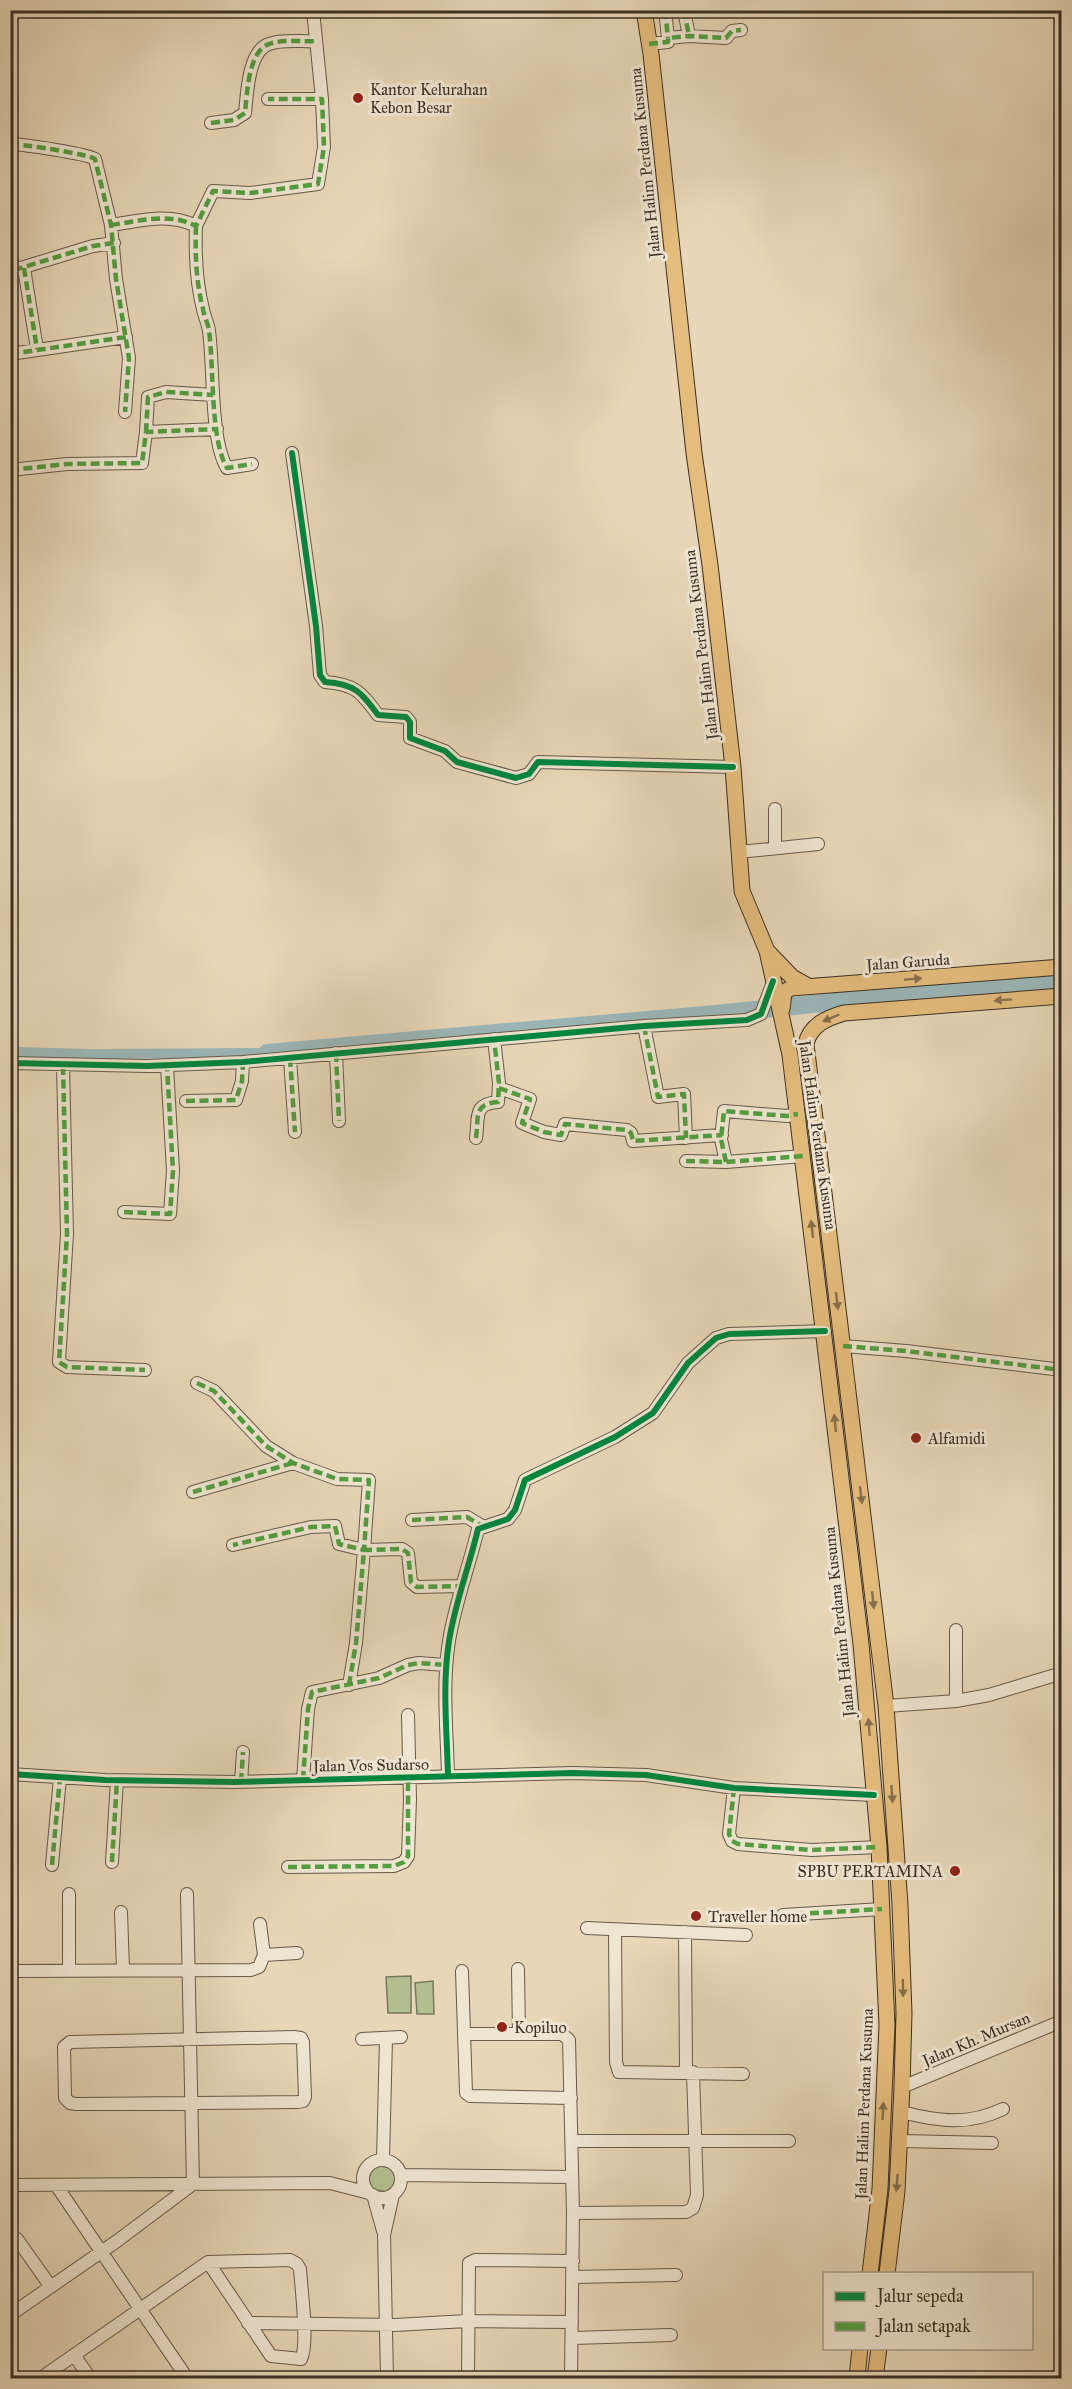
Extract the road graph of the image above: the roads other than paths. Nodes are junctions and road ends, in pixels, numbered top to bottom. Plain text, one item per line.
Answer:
1 (313, 10) edge
2 (644, 10) edge
3 (684, 15) edge
4 (666, 16) edge
5 (741, 30) dead end
6 (689, 36) junction
7 (668, 38) junction
8 (316, 41) junction
9 (649, 44) junction
10 (268, 99) dead end
11 (322, 99) junction
12 (211, 123) dead end
13 (10, 144) edge
14 (111, 225) junction
15 (196, 226) junction
16 (114, 243) junction
17 (10, 253) edge
18 (16, 270) edge
19 (126, 337) junction
20 (37, 349) junction
21 (10, 354) edge
22 (213, 395) junction
23 (125, 412) dead end
24 (217, 429) junction
25 (146, 432) junction
26 (292, 453) dead end
27 (252, 464) dead end
28 (10, 470) edge
29 (733, 767) junction
30 (775, 809) dead end
31 (818, 844) dead end
32 (775, 848) junction
33 (739, 852) junction
34 (767, 951) junction
35 (1062, 967) edge
36 (808, 987) junction
37 (1062, 996) edge
38 (779, 1008) junction
39 (644, 1026) junction
40 (494, 1039) junction
41 (336, 1053) junction
42 (290, 1058) junction
43 (243, 1062) junction
44 (10, 1063) edge
45 (63, 1066) junction
46 (167, 1066) junction
47 (499, 1088) junction
48 (186, 1101) dead end
49 (798, 1114) junction
50 (339, 1121) dead end
51 (295, 1132) dead end
52 (722, 1135) junction
53 (476, 1138) dead end
54 (686, 1138) junction
55 (803, 1156) junction
56 (687, 1161) dead end
57 (726, 1162) junction
58 (124, 1212) dead end
59 (825, 1331) junction
60 (843, 1346) junction
61 (145, 1370) dead end
62 (1062, 1370) edge
63 (197, 1383) dead end
64 (858, 1461) junction
65 (293, 1463) junction
66 (840, 1464) junction
67 (193, 1492) dead end
68 (412, 1520) dead end
69 (482, 1526) junction
70 (867, 1542) junction
71 (848, 1544) junction
72 (233, 1545) dead end
73 (364, 1550) junction
74 (461, 1586) junction
75 (956, 1630) dead end
76 (446, 1665) junction
77 (1062, 1673) edge
78 (349, 1685) junction
79 (956, 1701) junction
80 (886, 1706) junction
81 (408, 1715) dead end
82 (243, 1752) dead end
83 (11, 1774) edge
84 (448, 1776) junction
85 (408, 1777) junction
86 (60, 1778) junction
87 (117, 1780) junction
88 (303, 1780) junction
89 (242, 1782) junction
90 (734, 1788) junction
91 (10, 1792) edge
92 (874, 1795) junction
93 (879, 1847) junction
94 (112, 1862) dead end
95 (51, 1865) dead end
96 (288, 1867) dead end
97 (69, 1894) dead end
98 (188, 1894) dead end
99 (882, 1909) junction
100 (121, 1912) dead end
101 (783, 1916) dead end
102 (261, 1924) dead end
103 (586, 1928) dead end
104 (615, 1930) junction
105 (684, 1932) junction
106 (746, 1935) dead end
107 (10, 1950) edge
108 (297, 1953) dead end
109 (264, 1955) junction
110 (518, 1969) dead end
111 (11, 1971) edge
112 (69, 1971) junction
113 (123, 1971) junction
114 (189, 1971) junction
115 (462, 1971) dead end
116 (1062, 2021) edge
117 (465, 2034) junction
118 (519, 2034) junction
119 (402, 2037) dead end
120 (386, 2038) junction
121 (362, 2039) dead end
122 (192, 2040) junction
123 (10, 2049) edge
124 (690, 2072) junction
125 (743, 2074) dead end
126 (902, 2088) junction
127 (571, 2098) junction
128 (10, 2099) edge
129 (191, 2102) junction
130 (1003, 2109) dead end
131 (901, 2112) junction
132 (572, 2141) junction
133 (789, 2141) dead end
134 (900, 2141) junction
135 (694, 2142) junction
136 (992, 2143) dead end
137 (383, 2159) junction
138 (364, 2170) junction
139 (402, 2175) junction
140 (571, 2177) junction
141 (330, 2183) junction
142 (193, 2184) junction
143 (10, 2185) edge
144 (56, 2185) junction
145 (371, 2194) junction
146 (393, 2195) junction
147 (573, 2213) junction
148 (384, 2235) junction
149 (17, 2239) dead end
150 (101, 2253) junction
151 (573, 2261) junction
152 (208, 2262) junction
153 (870, 2272) edge
154 (887, 2272) edge
155 (676, 2275) dead end
156 (572, 2277) junction
157 (51, 2287) junction
158 (139, 2310) junction
159 (10, 2315) edge
160 (467, 2321) junction
161 (572, 2322) junction
162 (248, 2323) junction
163 (304, 2323) junction
164 (385, 2324) junction
165 (670, 2335) dead end
166 (573, 2337) junction
167 (860, 2350) edge
168 (879, 2350) edge
169 (74, 2355) junction
170 (41, 2379) edge
171 (90, 2379) edge
172 (187, 2379) edge
173 (387, 2379) edge
174 (468, 2379) edge
175 (571, 2379) edge
176 (857, 2379) edge
177 (875, 2379) edge

1 - 8 street
2 - 9 main road, Jalan Halim Perdana Kusuma
3 - 4 street
3 - 6 street
4 - 7 street
5 - 6 street
6 - 7 street
7 - 9 street
8 - 11 street
8 - 12 street
9 - 29 main road, Jalan Halim Perdana Kusuma
10 - 11 street
11 - 15 street
13 - 14 street
14 - 15 street
14 - 16 street
15 - 22 street
16 - 18 street
16 - 19 street
17 - 18 street
18 - 20 street
19 - 20 street
19 - 23 street
20 - 21 street
22 - 24 street
22 - 25 street
24 - 25 street
24 - 27 street
25 - 28 street
26 - 29 street
29 - 33 main road, Jalan Halim Perdana Kusuma
30 - 32 street
31 - 32 street
32 - 33 street
33 - 34 main road, Jalan Halim Perdana Kusuma
34 - 36 main road
34 - 38 main road, Jalan Halim Perdana Kusuma
36 -> 35 main road, Jalan Garuda
36 - 38 main road, Jalan Garuda
37 -> 60 main road, Jalan Halim Perdana Kusuma
38 - 39 street
38 - 49 main road, Jalan Halim Perdana Kusuma
39 - 40 street
39 - 54 street
40 - 41 street
40 - 47 street
41 - 42 street
41 - 50 street
42 - 43 street
42 - 51 street
43 - 46 street
43 - 48 street
44 - 45 street
45 - 46 street
45 - 61 street
46 - 58 street
47 - 53 street
47 - 54 street
49 - 52 street
49 - 55 main road, Jalan Halim Perdana Kusuma
52 - 54 street
52 - 57 street
55 - 57 street
59 -> 55 main road, Jalan Halim Perdana Kusuma
56 - 57 street
66 -> 59 main road, Jalan Halim Perdana Kusuma
59 - 69 street
60 - 62 street
60 - 64 main road, Jalan Halim Perdana Kusuma
63 - 65 street
64 - 66 main road
64 -> 70 main road, Jalan Halim Perdana Kusuma
65 - 67 street
65 - 73 street
66 - 71 main road, Jalan Halim Perdana Kusuma
68 - 69 street
69 - 74 street
70 - 71 main road
70 -> 80 main road, Jalan Halim Perdana Kusuma
92 -> 71 main road, Jalan Halim Perdana Kusuma
72 - 73 street
73 - 74 street
73 - 78 street
74 - 76 street
75 - 79 street
76 - 78 street
76 - 84 street
77 - 79 street
78 - 88 street
79 - 80 street
80 -> 126 main road, Jalan Halim Perdana Kusuma
81 - 85 street
82 - 89 street
83 - 86 street, Jalan Vos Sudarso
83 - 91 street
84 - 85 street, Jalan Vos Sudarso
84 - 90 street, Jalan Vos Sudarso
85 - 88 street, Jalan Vos Sudarso
85 - 96 street
86 - 87 street, Jalan Vos Sudarso
86 - 95 street
87 - 89 street, Jalan Vos Sudarso
87 - 94 street
88 - 89 street, Jalan Vos Sudarso
90 - 92 street, Jalan Vos Sudarso
90 - 93 street
92 - 93 main road, Jalan Halim Perdana Kusuma
93 - 99 main road, Jalan Halim Perdana Kusuma
97 - 112 street
98 - 114 street
99 - 101 street
153 -> 99 main road, Jalan Halim Perdana Kusuma
100 - 113 street
102 - 109 street
103 - 104 street
104 - 105 street
104 - 124 street
105 - 106 street
105 - 124 street
107 - 111 street
108 - 109 street
109 - 114 street
110 - 118 street
111 - 112 street
112 - 113 street
113 - 114 street
114 - 122 street
115 - 117 street
116 - 126 street, Jalan Kh. Mursan
117 - 118 street
117 - 127 street
118 - 127 street
119 - 120 street
120 - 121 street
120 - 137 street
122 - 129 street
122 - 129 street
122 - 129 street
123 - 128 street
124 - 125 street
124 - 135 street
126 - 131 main road, Jalan Halim Perdana Kusuma
127 - 132 street
129 - 142 street
130 - 131 street
131 - 134 main road, Jalan Halim Perdana Kusuma
132 - 135 street
132 - 140 street
133 - 135 street
134 - 136 street
134 -> 154 main road, Jalan Halim Perdana Kusuma
135 - 147 street
137 - 138 street
137 - 139 street
138 - 141 street
138 - 145 street
139 - 140 street
139 - 146 street
140 - 147 street
141 - 142 street
141 - 145 street
142 - 144 street
142 - 150 street
143 - 144 street
144 - 150 street
145 - 146 street
145 - 148 street
146 - 148 street
147 - 151 street
148 - 164 street
149 - 157 street
150 - 157 street
150 - 158 street
151 - 156 street
151 - 160 street
152 - 158 street
152 - 162 street
152 - 163 street
155 - 156 street
156 - 161 street
157 - 159 street
158 - 169 street
158 - 172 street
160 - 161 street
160 - 164 street
160 - 174 street
161 - 166 street
162 - 163 street
162 - 163 street
163 - 164 street
164 - 173 street
165 - 166 street
166 - 175 street
167 - 176 main road
168 - 177 main road
169 - 170 street
169 - 171 street

